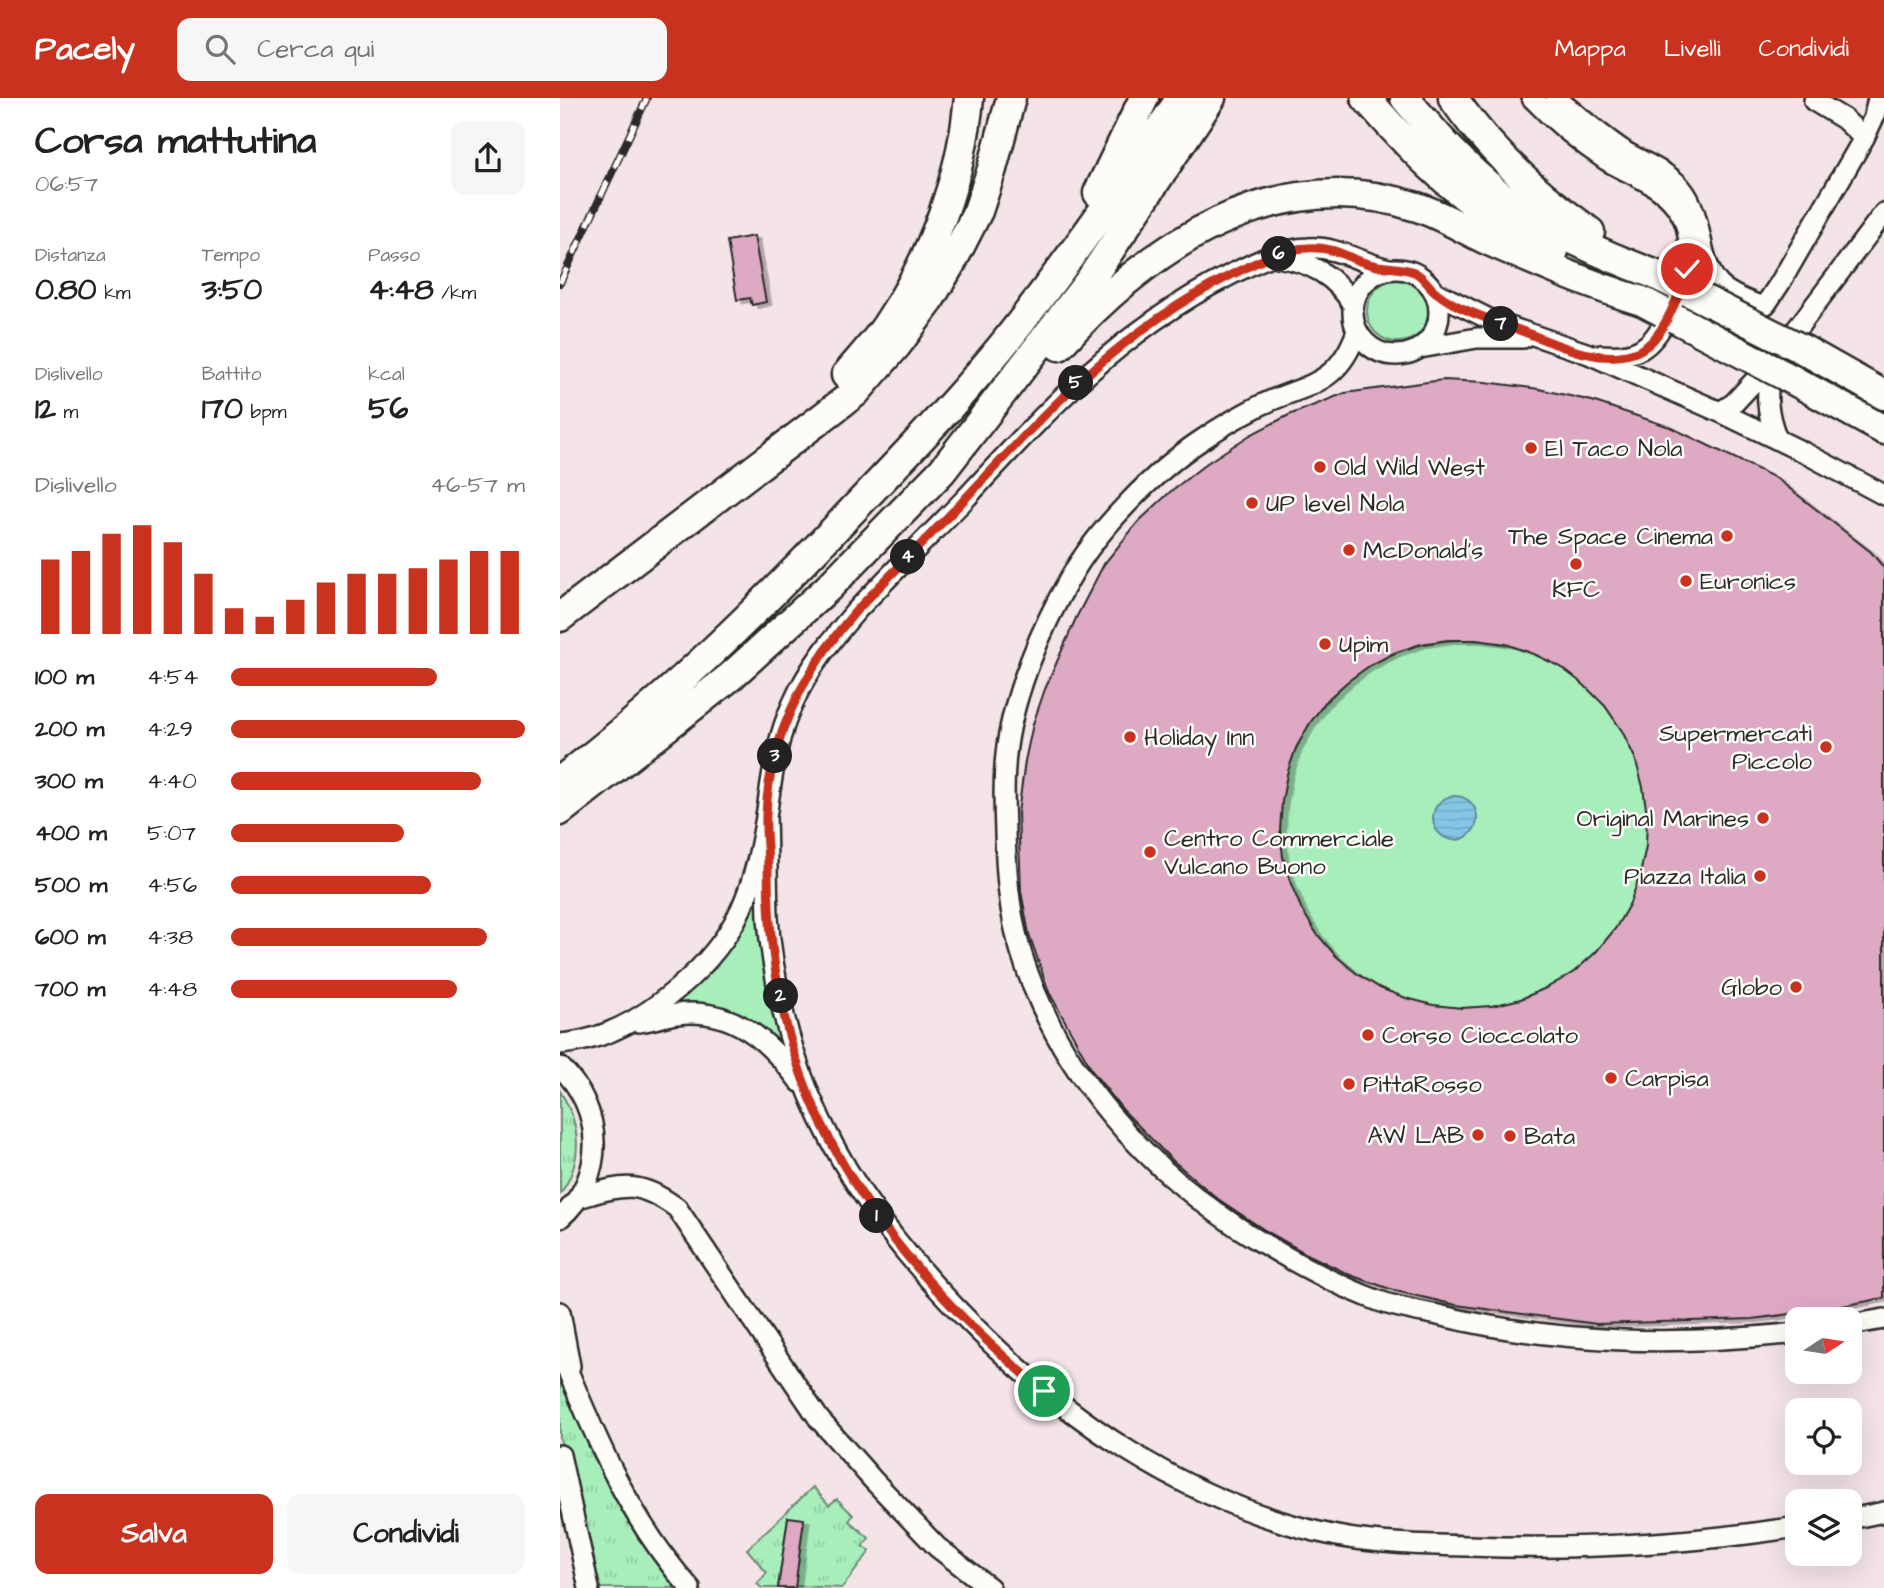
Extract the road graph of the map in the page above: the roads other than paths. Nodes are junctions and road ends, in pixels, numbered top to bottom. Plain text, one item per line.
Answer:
1 (969, 98) edge
2 (1011, 98) edge
3 (1144, 98) edge
4 (1181, 98) edge
5 (1211, 98) edge
6 (1366, 98) edge
7 (1405, 98) edge
8 (1453, 98) edge
9 (1532, 98) edge
10 (1556, 98) edge
11 (1878, 98) edge
12 (1815, 99) edge
13 (1864, 138) junction
14 (1884, 213) edge
15 (1272, 256) junction
16 (1389, 269) junction
17 (1654, 274) junction
18 (1436, 292) junction
19 (1642, 301) junction
20 (1353, 305) junction
21 (1020, 323) junction
22 (1357, 331) junction
23 (1542, 339) junction
24 (1420, 348) junction
25 (1804, 350) junction
26 (1589, 354) junction
27 (1782, 370) junction
28 (1884, 377) edge
29 (1884, 395) edge
30 (1720, 412) junction
31 (1884, 430) edge
32 (1777, 439) junction
33 (793, 441) junction
34 (942, 471) junction
35 (1884, 495) edge
36 (560, 617) edge
37 (560, 781) edge
38 (560, 811) edge
39 (766, 815) junction
40 (624, 1026) junction
41 (560, 1044) edge
42 (560, 1068) edge
43 (809, 1094) junction
44 (578, 1198) junction
45 (560, 1218) edge
46 (560, 1312) edge
47 (1884, 1319) edge
48 (1862, 1323) edge
49 (1785, 1334) edge
50 (560, 1352) edge
51 (573, 1384) junction
52 (560, 1455) edge
53 (1884, 1512) edge
54 (1862, 1517) edge
55 (1785, 1528) edge
56 (589, 1588) edge
57 (690, 1588) edge
58 (990, 1588) edge

1 - 33 highway
2 - 33 highway
3 - 21 highway
4 - 21 highway
5 - 34 highway
6 - 19 highway
7 - 17 highway
8 - 17 highway
9 - 26 street
10 - 13 street
11 - 13 street
12 - 13 street
14 - 27 street
15 - 16 street
15 - 20 street
15 - 39 street
16 - 18 street
16 - 20 street
17 - 25 highway, bridge
18 - 23 street
18 - 24 street
19 - 27 highway, bridge
19 - 34 highway
20 - 22 street
21 - 37 highway
22 - 24 street
22 - 49 street
23 - 24 street
23 - 26 street
25 - 28 highway
25 - 29 highway
26 - 30 street
27 - 30 street
27 - 31 highway
27 - 32 street
30 - 32 street
32 - 35 street
33 - 36 highway
34 - 38 highway
39 - 40 street
39 - 43 street
40 - 41 street
40 - 43 street
42 - 44 street
43 - 55 street
44 - 45 street
44 - 58 street
46 - 51 street
47 - 48 street
50 - 51 street
51 - 57 street
52 - 56 street
53 - 54 street

